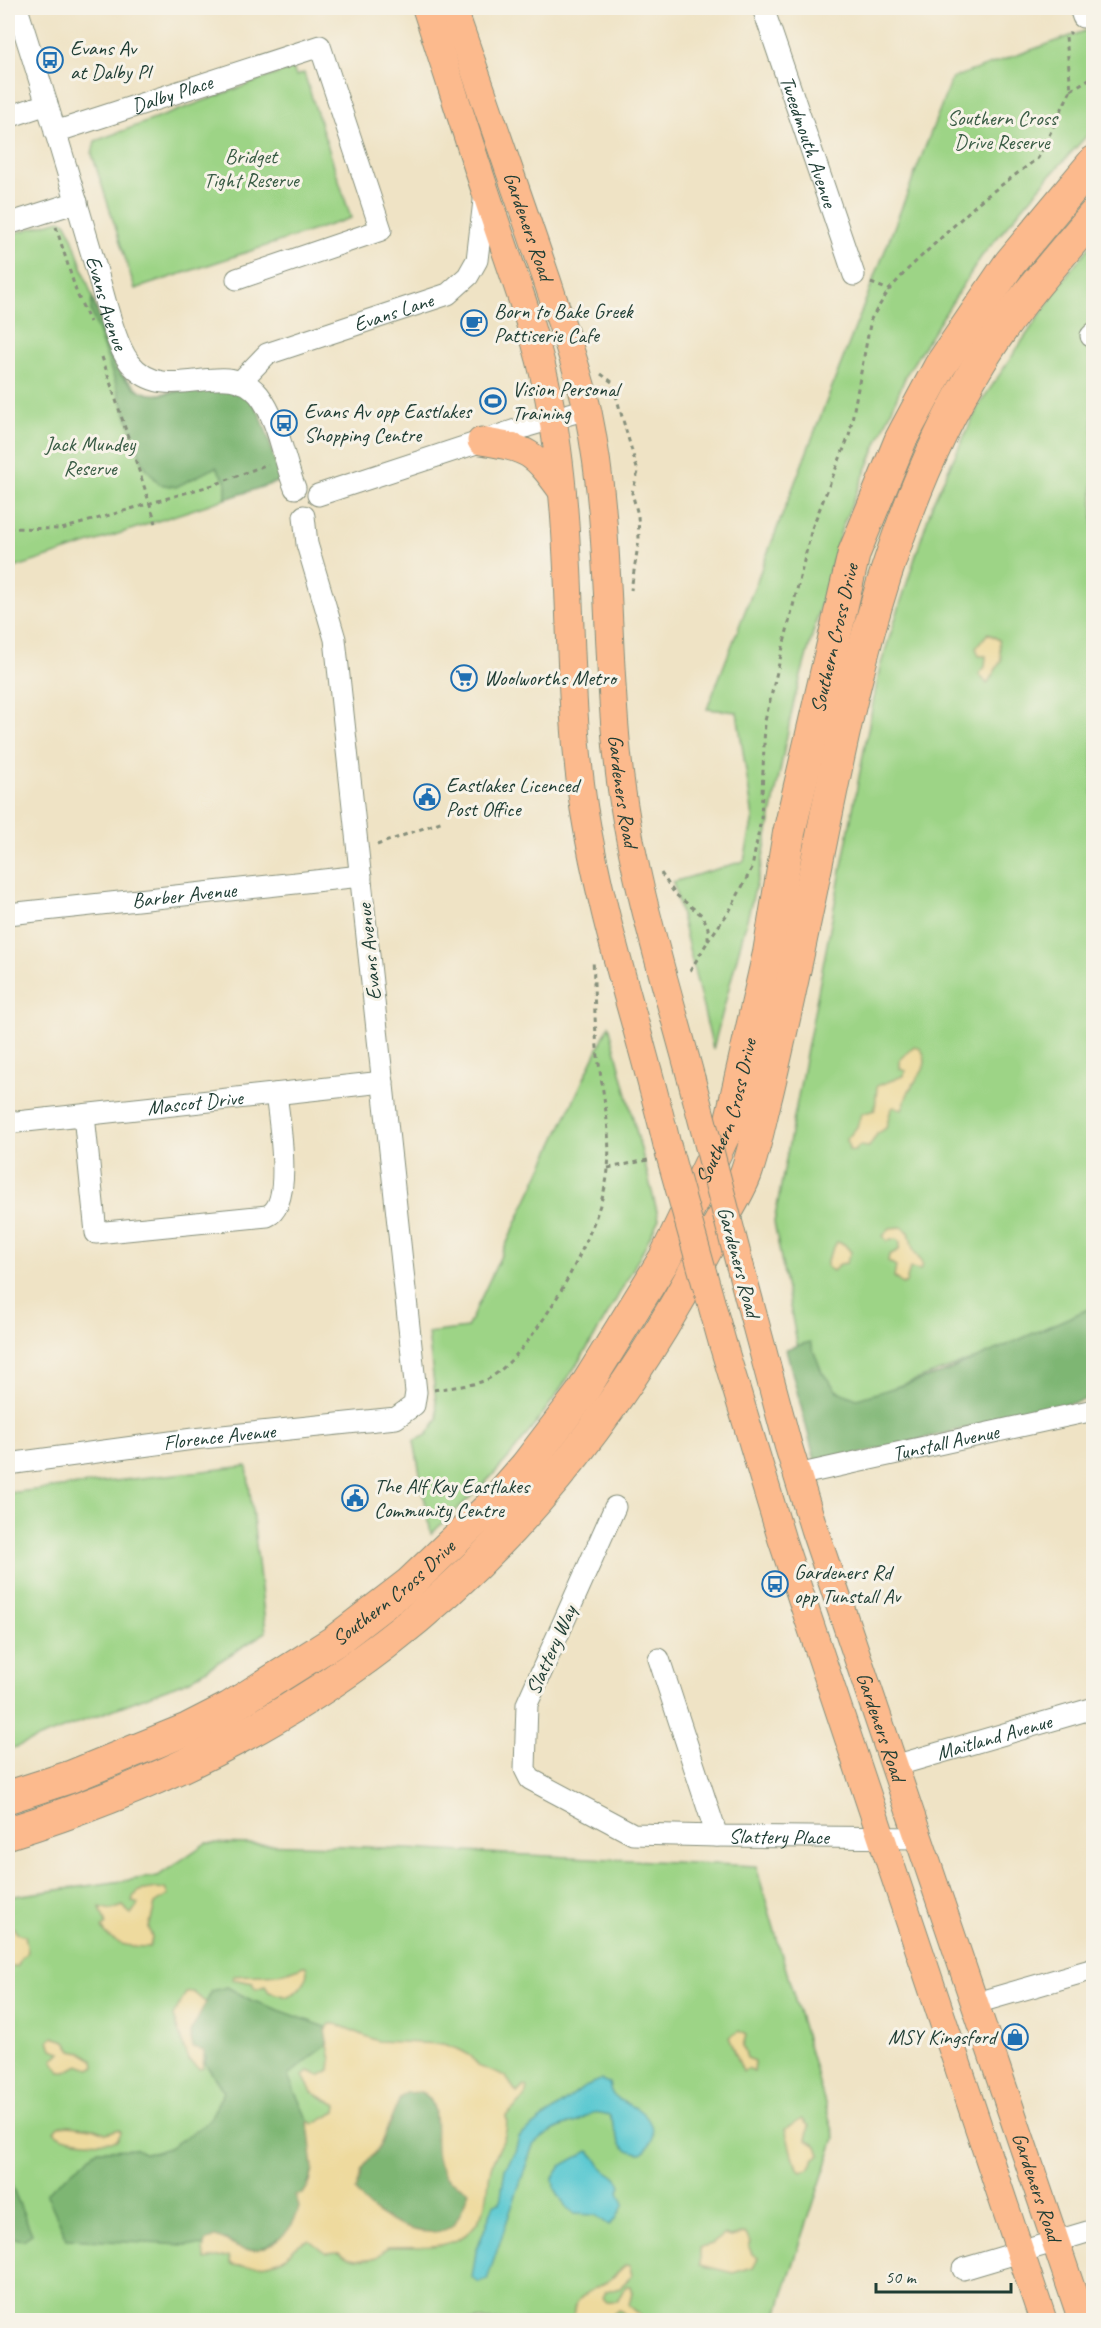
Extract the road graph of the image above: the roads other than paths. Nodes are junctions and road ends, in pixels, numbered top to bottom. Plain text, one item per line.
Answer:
1 (17, 8) edge
2 (426, 8) edge
3 (453, 8) edge
4 (763, 8) edge
5 (47, 104) junction
6 (8, 117) edge
7 (55, 132) junction
8 (1094, 162) edge
9 (485, 191) junction
10 (77, 202) junction
11 (1094, 215) edge
12 (8, 224) edge
13 (854, 275) dead end
14 (237, 279) dead end
15 (240, 382) junction
16 (587, 410) junction
17 (553, 419) junction
18 (481, 441) junction
19 (295, 488) junction
20 (563, 492) junction
21 (318, 495) junction
22 (304, 516) junction
23 (361, 876) junction
24 (8, 914) edge
25 (383, 1082) junction
26 (276, 1094) junction
27 (84, 1114) junction
28 (8, 1123) edge
29 (416, 1392) joint
30 (1094, 1410) edge
31 (8, 1464) edge
32 (797, 1476) junction
33 (615, 1507) dead end
34 (659, 1659) dead end
35 (1094, 1708) edge
36 (894, 1766) junction
37 (8, 1797) edge
38 (8, 1833) edge
39 (717, 1836) junction
40 (881, 1839) junction
41 (919, 1839) junction
42 (1094, 1969) edge
43 (976, 2003) junction
44 (1094, 2229) edge
45 (1055, 2240) junction
46 (1020, 2251) junction
47 (963, 2269) dead end
48 (1043, 2320) edge
49 (1082, 2320) edge

1 - 5 street, Evans Avenue
2 - 9 main road, Gardeners Road
3 - 16 main road, Gardeners Road
4 - 13 street, Tweedmouth Avenue
5 - 6 street
5 - 7 street, Evans Avenue
7 - 10 street, Evans Avenue
7 - 14 street, Dalby Place
8 - 37 highway, Southern Cross Drive
9 - 15 street, Evans Lane
9 - 17 main road, Gardeners Road
10 - 12 street
10 - 15 street, Evans Avenue
11 - 38 highway, Southern Cross Drive
15 - 19 street
16 - 17 street
16 - 32 main road, Gardeners Road, bridge
17 - 18 street
17 - 20 main road, Gardeners Road
18 - 20 main road
18 - 21 street
19 - 21 street
19 - 22 street
20 - 40 main road, Gardeners Road, bridge
21 - 22 street
22 - 23 street, Evans Avenue
23 - 24 street, Barber Avenue
23 - 25 street, Evans Avenue
25 - 26 street, Mascot Drive
25 - 29 street, Evans Avenue
26 - 27 street, Mascot Drive
26 - 27 street
27 - 28 street, Mascot Drive
29 - 31 street, Florence Avenue
30 - 32 street, Tunstall Avenue
32 - 36 main road, Gardeners Road
33 - 39 street, Slattery Way
34 - 39 street, Slattery Place
35 - 36 street, Maitland Avenue
36 - 41 main road, Gardeners Road
39 - 40 street, Slattery Place
40 - 41 street, Slattery Place
40 - 46 main road, Gardeners Road
41 - 43 main road, Gardeners Road
42 - 43 street
43 - 45 main road, Gardeners Road
44 - 45 street
45 - 46 street
45 - 49 main road, Gardeners Road
46 - 47 street
46 - 48 main road, Gardeners Road

